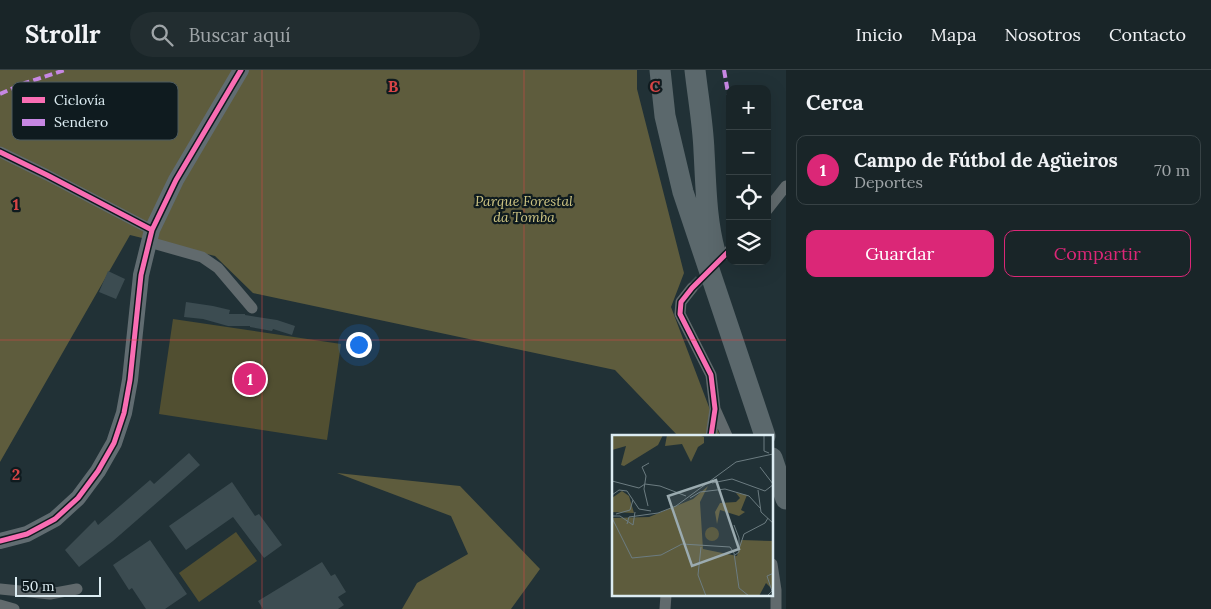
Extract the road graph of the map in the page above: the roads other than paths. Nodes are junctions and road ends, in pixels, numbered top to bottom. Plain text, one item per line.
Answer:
1 (241, 70) edge
2 (660, 70) edge
3 (695, 70) edge
4 (0, 152) edge
5 (786, 186) edge
6 (771, 205) edge
7 (150, 236) junction
8 (692, 288) tunnel mouth
9 (252, 308) dead end
10 (715, 409) junction
11 (710, 435) edge
12 (727, 435) edge
13 (765, 435) edge
14 (771, 435) edge
15 (774, 464) edge
16 (786, 499) edge
17 (0, 542) edge
18 (774, 577) edge
19 (0, 588) edge
20 (77, 589) dead end
21 (666, 596) edge
22 (665, 609) edge
23 (776, 609) edge

1 - 7 street
2 - 13 highway
3 - 14 highway
4 - 7 street
5 - 6 street
7 - 9 street
7 - 17 street
8 - 10 street
10 - 11 street
10 - 12 street
15 - 16 highway
18 - 23 street
19 - 20 street
21 - 22 street

